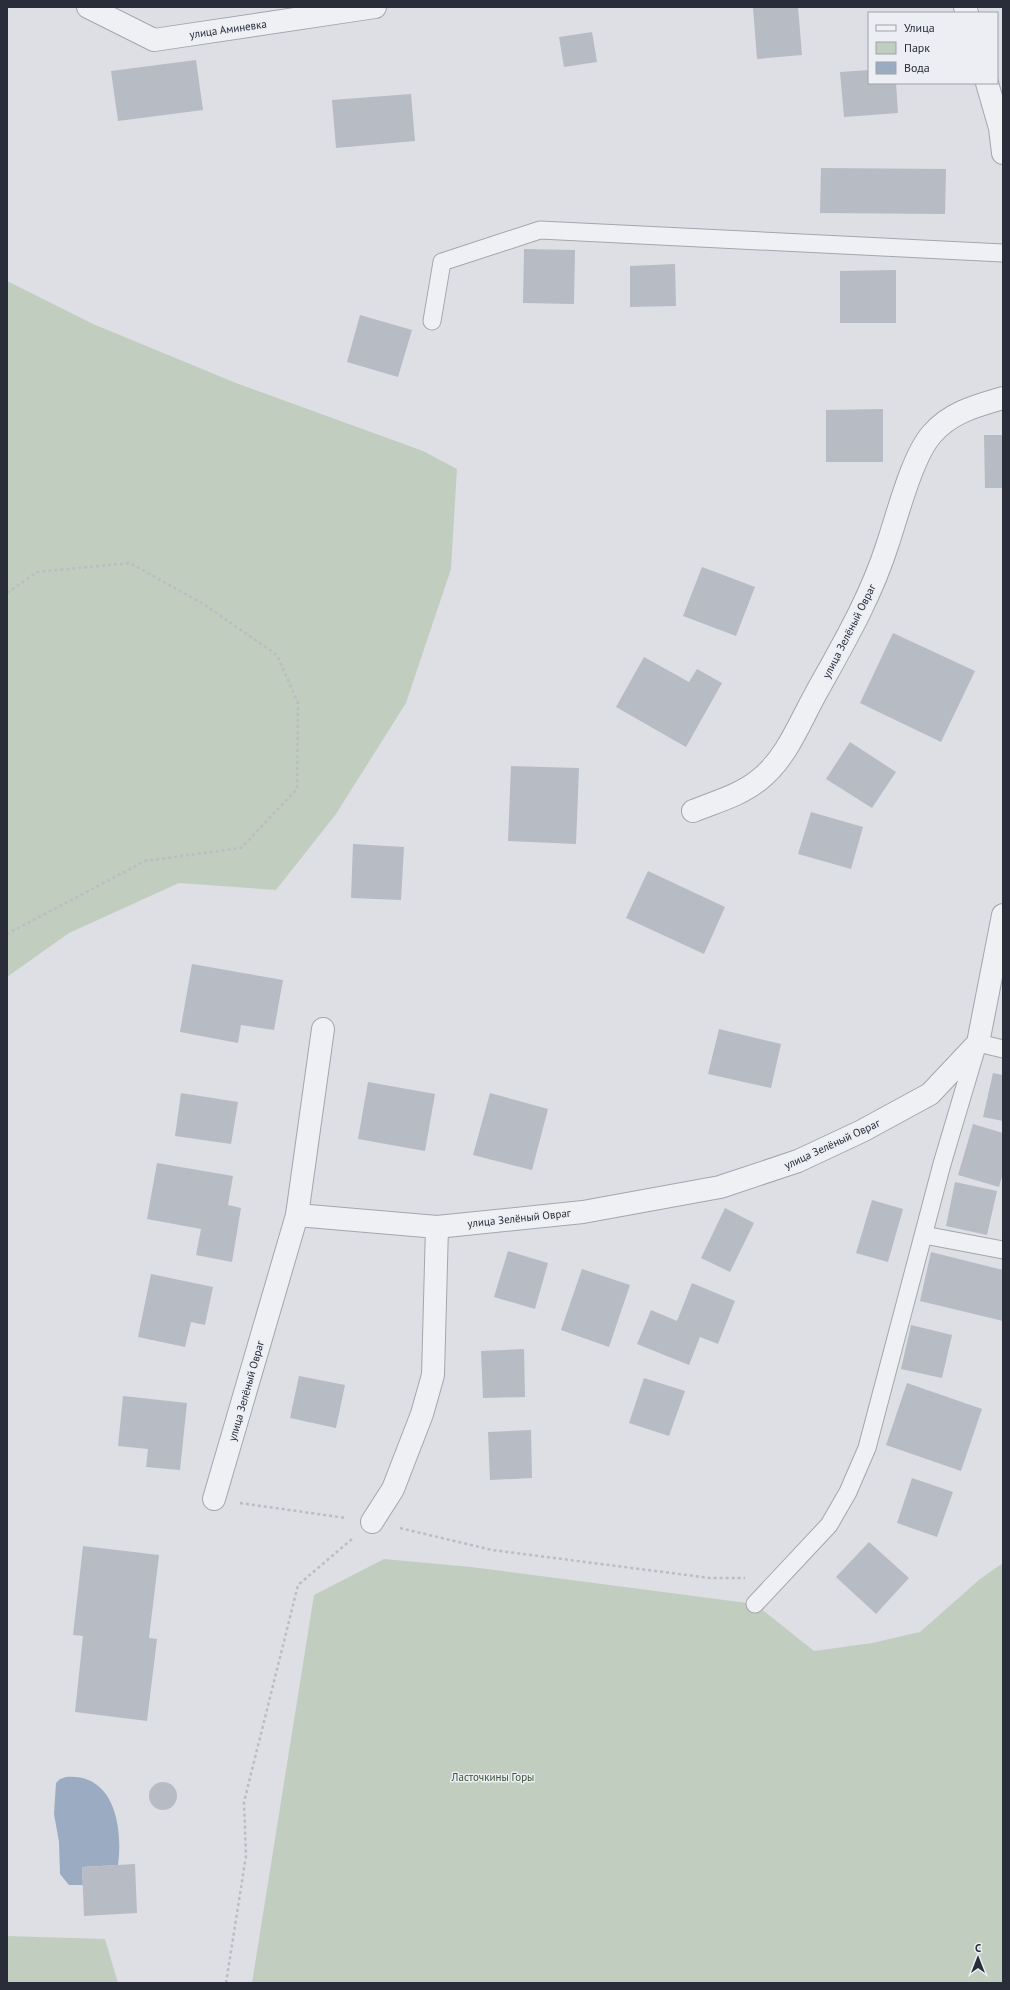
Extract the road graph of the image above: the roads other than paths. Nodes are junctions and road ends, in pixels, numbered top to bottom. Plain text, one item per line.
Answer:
1 (88, 7) edge
2 (374, 7) edge
3 (987, 84) edge
4 (1003, 153) edge
5 (1003, 253) edge
6 (432, 321) dead end
7 (1003, 398) edge
8 (694, 810) dead end
9 (1003, 915) edge
10 (323, 1029) dead end
11 (978, 1043) junction
12 (1003, 1049) edge
13 (297, 1215) junction
14 (438, 1227) junction
15 (924, 1235) junction
16 (1003, 1250) edge
17 (214, 1499) road end
18 (372, 1522) road end
19 (755, 1604) dead end

1 - 2 street, улица Аминевка
3 - 4 street
5 - 6 lane
7 - 8 street, улица Зелёный Овраг
9 - 11 street
10 - 13 street, улица Зелёный Овраг
11 - 12 lane
11 - 14 street, улица Зелёный Овраг
11 - 15 lane
13 - 14 street, улица Зелёный Овраг
13 - 17 street, улица Зелёный Овраг
14 - 18 street
15 - 16 lane
15 - 19 lane

